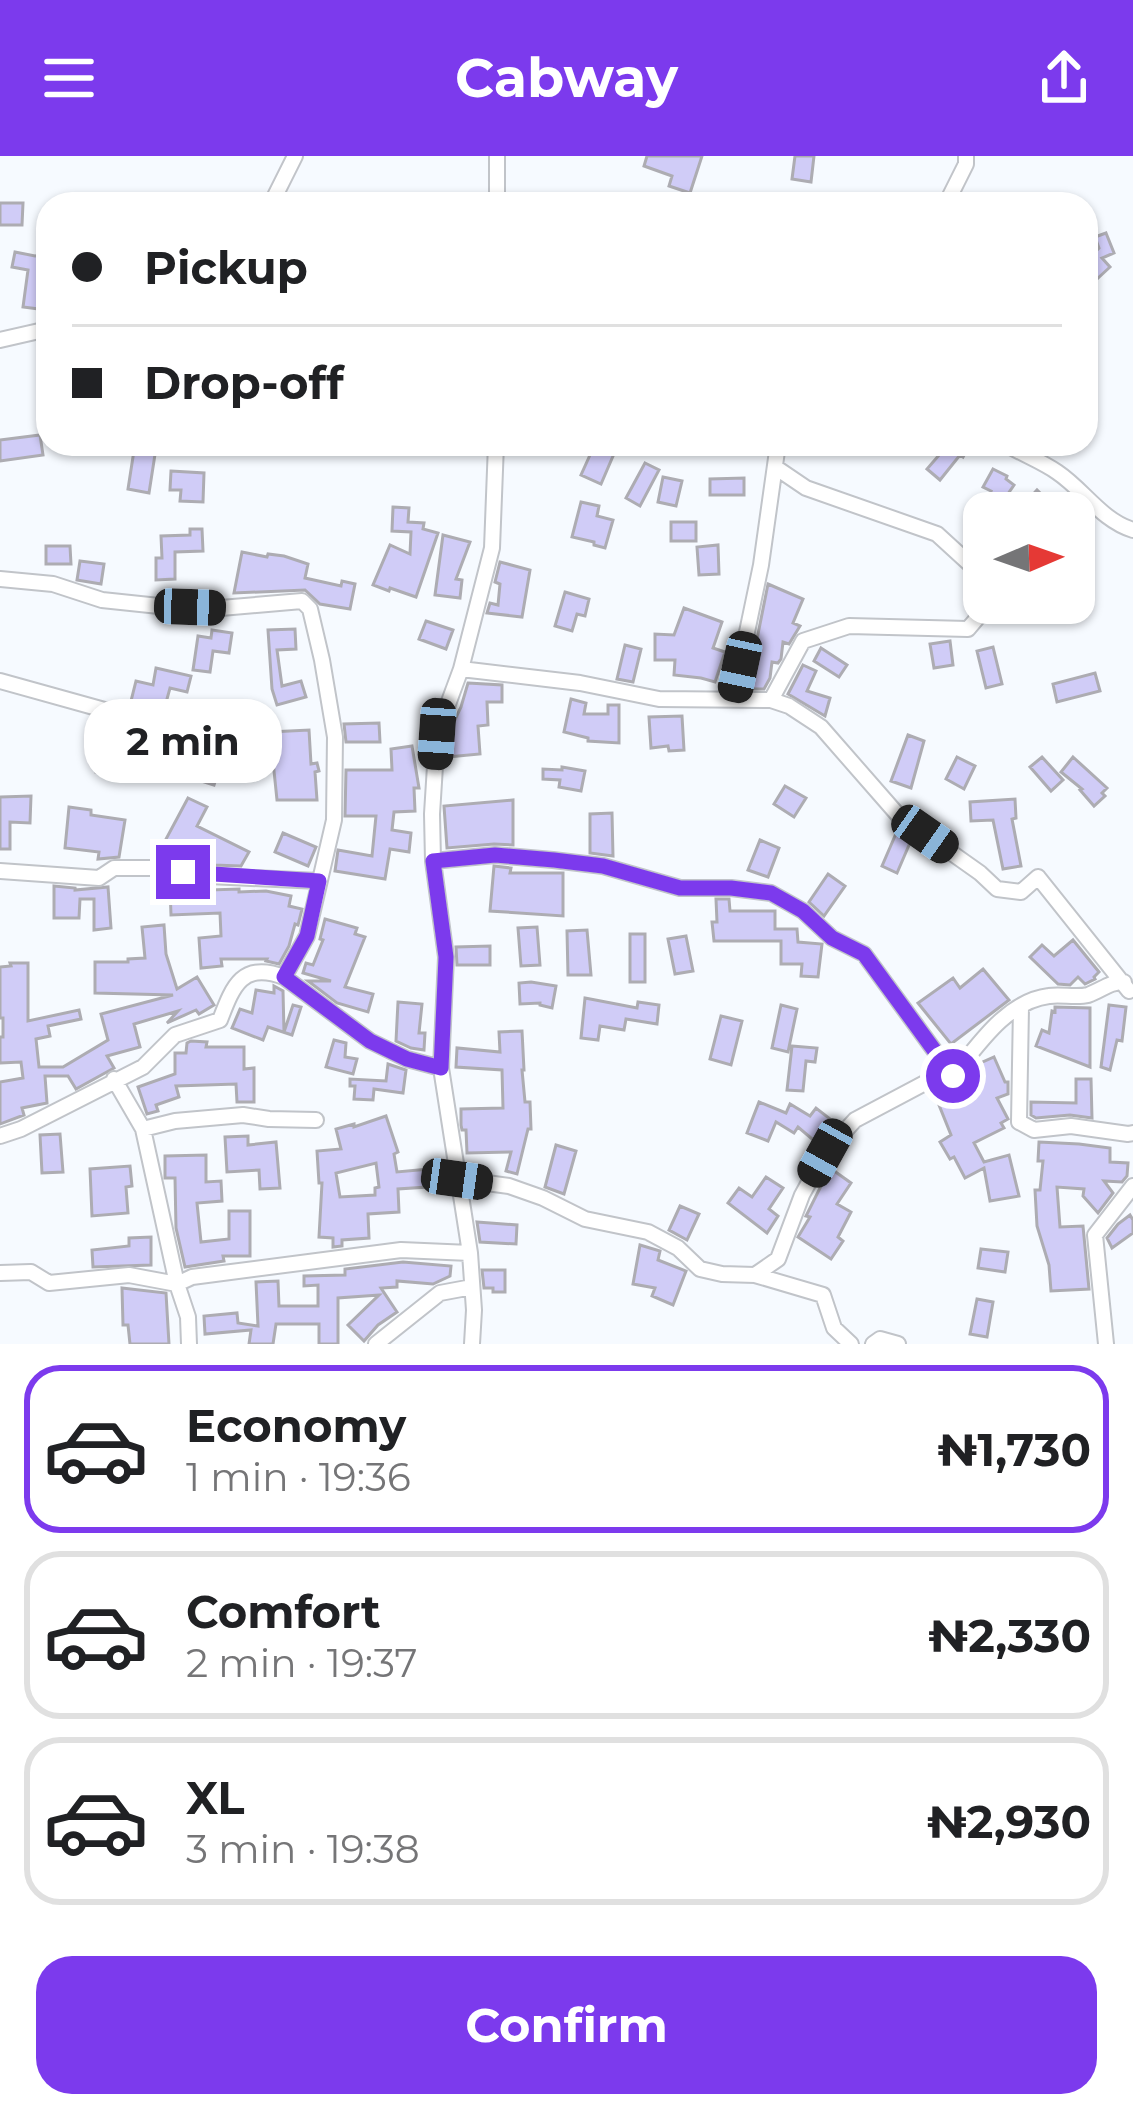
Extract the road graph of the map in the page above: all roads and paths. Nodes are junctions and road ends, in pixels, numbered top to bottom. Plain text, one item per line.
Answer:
1 (295, 156) edge
2 (497, 156) edge
3 (966, 156) edge
4 (277, 192) edge
5 (497, 192) edge
6 (952, 192) edge
7 (36, 332) edge
8 (0, 340) edge
9 (496, 456) edge
10 (776, 456) edge
11 (1028, 456) edge
12 (775, 467) junction
13 (1079, 492) edge
14 (1095, 507) edge
15 (1133, 530) edge
16 (963, 558) edge
17 (0, 579) edge
18 (972, 624) edge
19 (461, 669) junction
20 (0, 681) edge
21 (733, 700) junction
22 (771, 700) junction
23 (135, 714) dead end
24 (433, 861) junction
25 (0, 871) edge
26 (319, 881) junction
27 (284, 977) junction
28 (1131, 990) edge
29 (1021, 1007) junction
30 (441, 1068) junction
31 (953, 1076) junction
32 (115, 1079) junction
33 (316, 1120) dead end
34 (143, 1129) junction
35 (0, 1136) edge
36 (1131, 1139) edge
37 (457, 1179) junction
38 (1133, 1186) edge
39 (470, 1253) junction
40 (0, 1273) edge
41 (755, 1275) junction
42 (177, 1284) junction
43 (472, 1288) junction
44 (189, 1344) edge
45 (376, 1344) edge
46 (472, 1344) edge
47 (851, 1344) edge
48 (872, 1344) edge
49 (898, 1344) edge
50 (1106, 1344) edge

1 - 4 street
2 - 5 street
3 - 6 street
7 - 8 street
9 - 19 street
10 - 12 street
11 - 13 street
12 - 16 street
12 - 21 street
14 - 15 street
17 - 26 street
18 - 22 street
19 - 21 street
19 - 24 street
20 - 23 street
21 - 22 street
22 - 28 street
24 - 30 street
24 - 31 street
25 - 26 street
26 - 27 street
27 - 30 street
27 - 32 street
28 - 29 street
29 - 31 street
29 - 36 street
30 - 37 street
31 - 41 street
32 - 34 street
32 - 35 street
33 - 34 street
34 - 42 street
37 - 39 street
37 - 41 street
38 - 50 street
39 - 42 street
39 - 43 street
40 - 42 street
41 - 47 street
42 - 44 street
43 - 45 street
43 - 46 street
48 - 49 street

